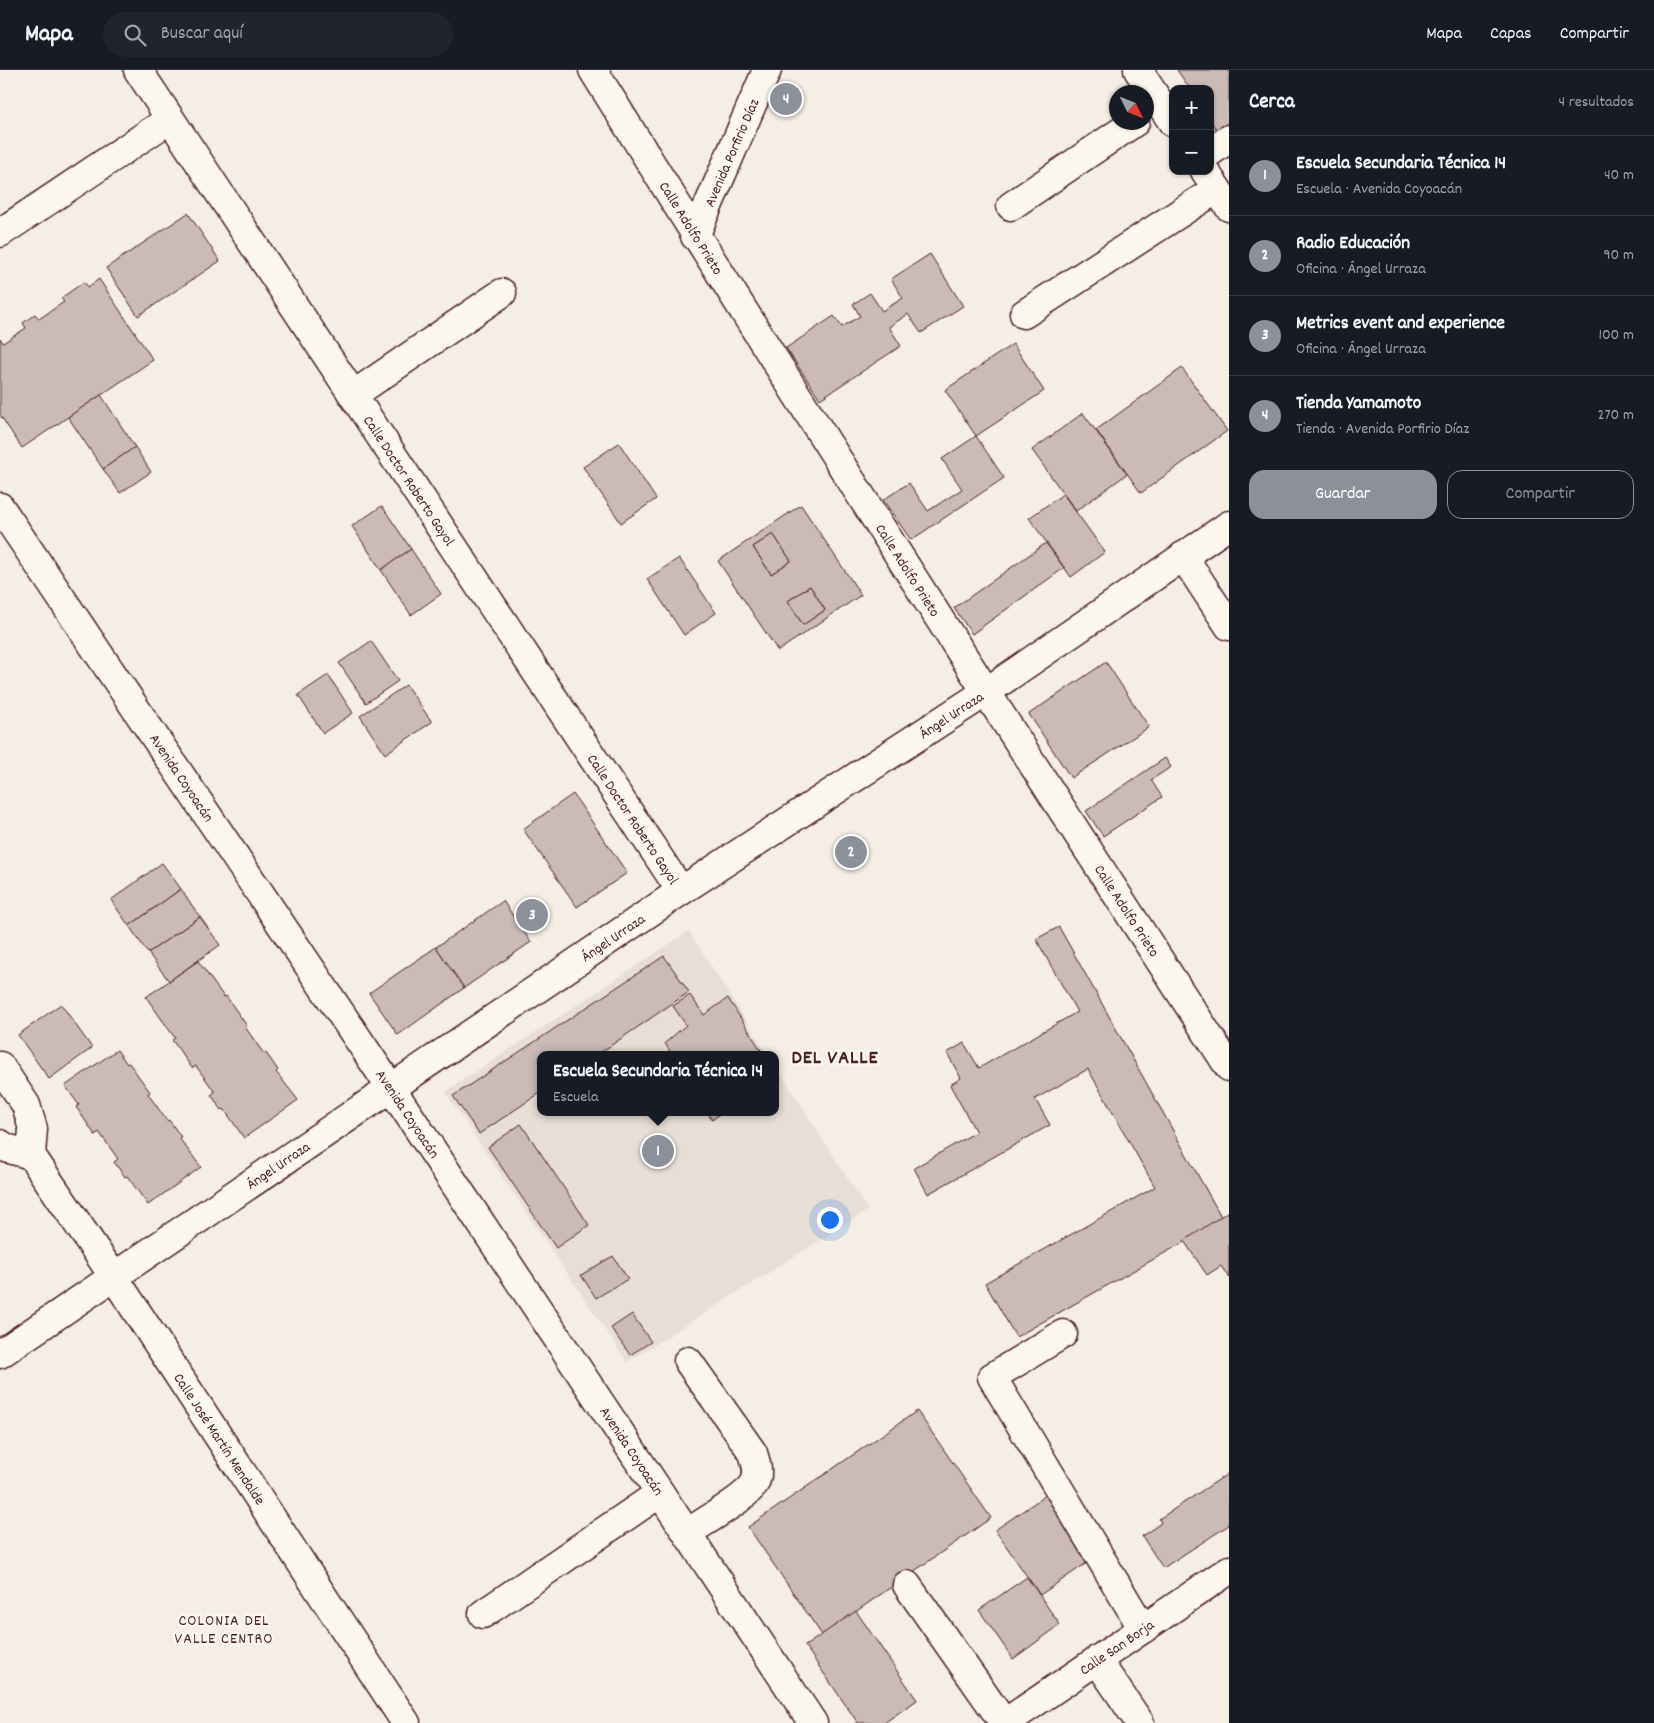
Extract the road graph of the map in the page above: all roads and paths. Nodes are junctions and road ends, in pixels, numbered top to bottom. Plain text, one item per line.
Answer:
1 (138, 70) edge
2 (593, 70) edge
3 (767, 70) edge
4 (1138, 70) edge
5 (1160, 115) edge
6 (170, 119) junction
7 (1123, 130) edge
8 (1229, 139) edge
9 (1214, 149) edge
10 (1217, 189) edge
11 (1011, 206) dead end
12 (0, 233) edge
13 (695, 236) junction
14 (502, 293) dead end
15 (1024, 314) dead end
16 (353, 395) junction
17 (0, 507) edge
18 (1229, 525) edge
19 (1183, 556) junction
20 (1229, 626) edge
21 (986, 692) junction
22 (681, 891) junction
23 (0, 1066) edge
24 (1229, 1068) edge
25 (391, 1088) junction
26 (0, 1144) edge
27 (30, 1155) junction
28 (114, 1277) junction
29 (1063, 1334) dead end
30 (0, 1354) edge
31 (688, 1361) dead end
32 (660, 1493) junction
33 (686, 1533) junction
34 (1229, 1570) edge
35 (907, 1585) dead end
36 (482, 1614) dead end
37 (1143, 1629) junction
38 (1097, 1660) junction
39 (406, 1723) edge
40 (813, 1723) edge
41 (1004, 1723) edge
42 (1140, 1723) edge

1 - 6 street, Calle Doctor Roberto Gayol
2 - 13 street, Calle Adolfo Prieto
3 - 13 street, Avenida Porfirio Díaz
4 - 5 street
6 - 12 street
6 - 16 street, Calle Doctor Roberto Gayol
7 - 11 street
8 - 9 street
10 - 15 street
13 - 21 street, Calle Adolfo Prieto
14 - 16 street
16 - 22 street, Calle Doctor Roberto Gayol
17 - 25 street, Avenida Coyoacán
18 - 19 street, Ángel Urraza
19 - 20 street
19 - 21 street, Ángel Urraza
21 - 22 street, Ángel Urraza
21 - 24 street, Calle Adolfo Prieto
22 - 25 street, Ángel Urraza
23 - 27 street
25 - 28 street, Ángel Urraza
25 - 32 street, Avenida Coyoacán
26 - 27 street
27 - 28 street, Calle José Martín Mendalde
28 - 30 street, Ángel Urraza
28 - 39 street, Calle José Martín Mendalde
29 - 37 street
31 - 33 street
32 - 33 street, Avenida Coyoacán
32 - 36 street
33 - 40 street, Avenida Coyoacán
34 - 37 street, Calle San Borja
35 - 41 street
37 - 38 street, Calle San Borja
38 - 41 street, Calle San Borja
38 - 42 street

